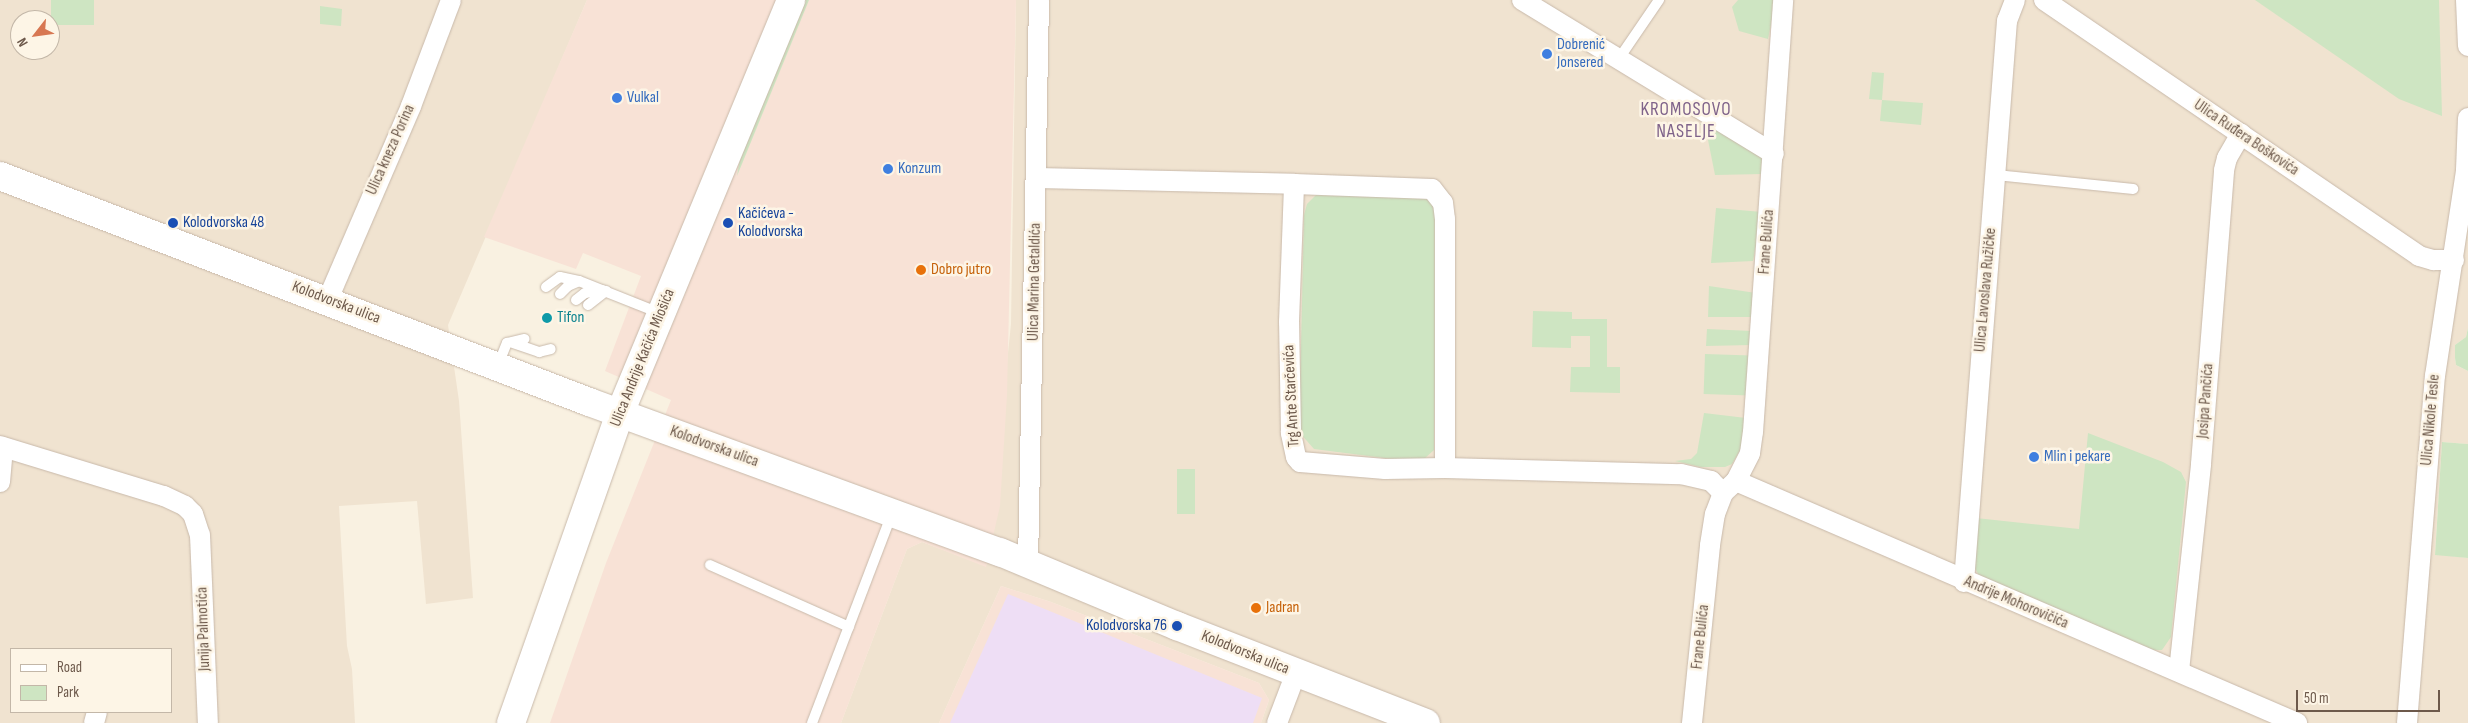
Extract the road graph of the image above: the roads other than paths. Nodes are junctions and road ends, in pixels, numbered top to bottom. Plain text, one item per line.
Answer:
1 (451, 0) edge
2 (791, 0) edge
3 (1040, 0) edge
4 (1522, 0) edge
5 (1658, 0) edge
6 (1783, 0) edge
7 (2015, 0) edge
8 (2044, 0) edge
9 (2466, 0) edge
10 (2468, 46) edge
11 (1618, 60) junction
12 (2468, 118) edge
13 (2241, 134) junction
14 (1774, 154) junction
15 (1996, 175) junction
16 (0, 176) edge
17 (1037, 178) junction
18 (1294, 184) junction
19 (2133, 189) dead end
20 (2454, 260) junction
21 (579, 281) junction
22 (546, 288) dead end
23 (606, 291) junction
24 (560, 294) dead end
25 (328, 299) junction
26 (576, 300) dead end
27 (588, 305) dead end
28 (661, 313) junction
29 (525, 338) dead end
30 (507, 346) junction
31 (551, 349) dead end
32 (620, 413) junction
33 (1, 447) edge
34 (1445, 468) junction
35 (0, 482) edge
36 (1730, 487) junction
37 (892, 513) junction
38 (1028, 564) junction
39 (710, 565) dead end
40 (1964, 582) junction
41 (849, 627) junction
42 (2179, 671) junction
43 (1296, 673) junction
44 (208, 723) edge
45 (511, 723) edge
46 (812, 723) edge
47 (1277, 723) edge
48 (1426, 723) edge
49 (1692, 723) edge
50 (2297, 723) edge
51 (2407, 723) edge

1 - 25 street, Ulica kneza Porina
2 - 28 street, Ulica Andrije Kačića Miošića
3 - 17 street, Ulica Marina Getaldića
4 - 11 street
5 - 11 lane
6 - 14 street, Frane Bulića
7 - 15 street, Ulica Lavoslava Ružičke
8 - 13 street, Ulica Ruđera Boškovića
9 - 10 street
11 - 14 street
12 - 20 street, Ulica Nikole Tesle
13 - 20 street, Ulica Ruđera Boškovića
13 - 42 street, Josipa Pančića
14 - 36 street, Frane Bulića
15 - 19 lane
15 - 40 street, Ulica Lavoslava Ružičke
16 - 25 street, Kolodvorska ulica
17 - 18 street
17 - 38 street, Ulica Marina Getaldića
18 - 34 street
18 - 34 street, Trg Ante Starčevića
20 - 51 street, Ulica Nikole Tesle
21 - 22 lane
21 - 23 lane
21 - 24 lane
23 - 26 lane
23 - 27 lane
23 - 28 lane
25 - 30 street, Kolodvorska ulica
28 - 32 street, Ulica Andrije Kačića Miošića
29 - 30 lane
30 - 31 lane
30 - 32 street, Kolodvorska ulica
32 - 37 street, Kolodvorska ulica
32 - 45 street, Ulica Andrije Kačića Miošića
33 - 35 street
33 - 44 street, Junija Palmotića
34 - 36 street, Trg Ante Starčevića
36 - 40 street, Andrije Mohorovičića
36 - 49 street, Frane Bulića
37 - 38 street, Kolodvorska ulica
37 - 41 lane
38 - 43 street, Kolodvorska ulica
39 - 41 lane
40 - 42 street, Andrije Mohorovičića
41 - 46 lane
42 - 50 street, Andrije Mohorovičića
43 - 47 street
43 - 48 street, Kolodvorska ulica

